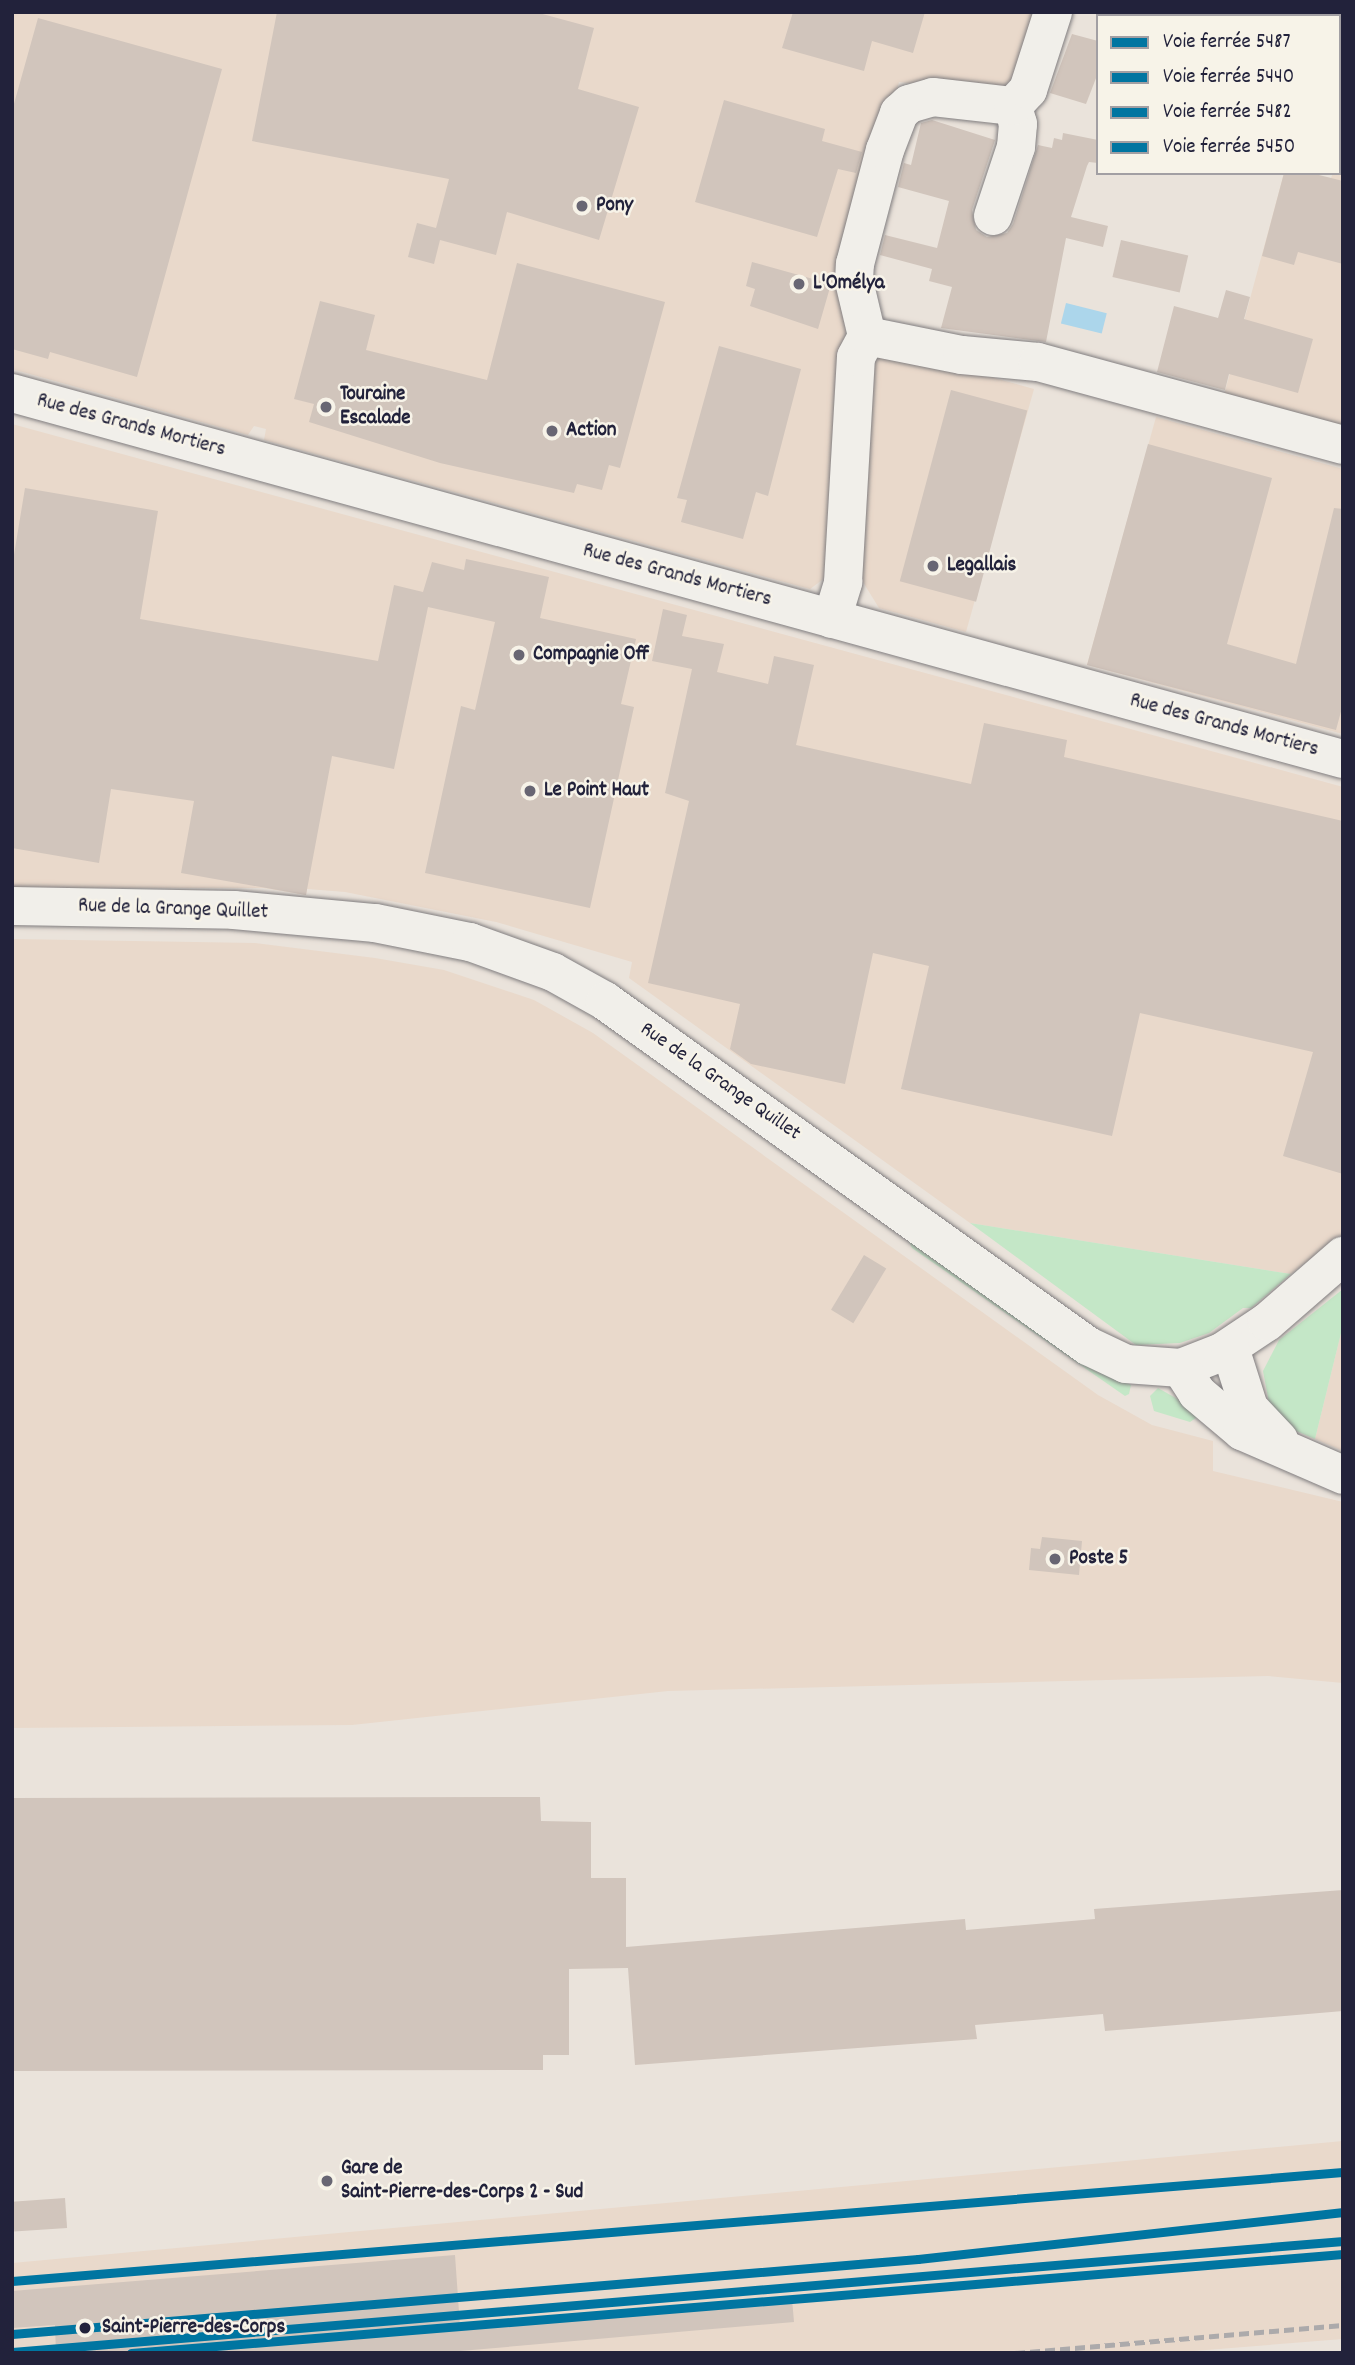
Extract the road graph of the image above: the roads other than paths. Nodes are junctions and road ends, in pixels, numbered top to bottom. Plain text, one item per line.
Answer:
1 (1053, 12) edge
2 (1013, 106) junction
3 (993, 216) dead end
4 (867, 336) junction
5 (12, 393) edge
6 (1343, 445) edge
7 (832, 619) junction
8 (1343, 759) edge
9 (12, 906) edge
10 (1343, 1256) edge
11 (1230, 1348) junction
12 (1181, 1368) junction
13 (1343, 1475) edge

1 - 2 street
2 - 3 street
2 - 4 street
4 - 6 street
4 - 7 street
5 - 7 street, Rue des Grands Mortiers
7 - 8 street, Rue des Grands Mortiers
9 - 12 street, Rue de la Grange Quillet
10 - 11 street
11 - 12 street
11 - 13 street
12 - 13 street

